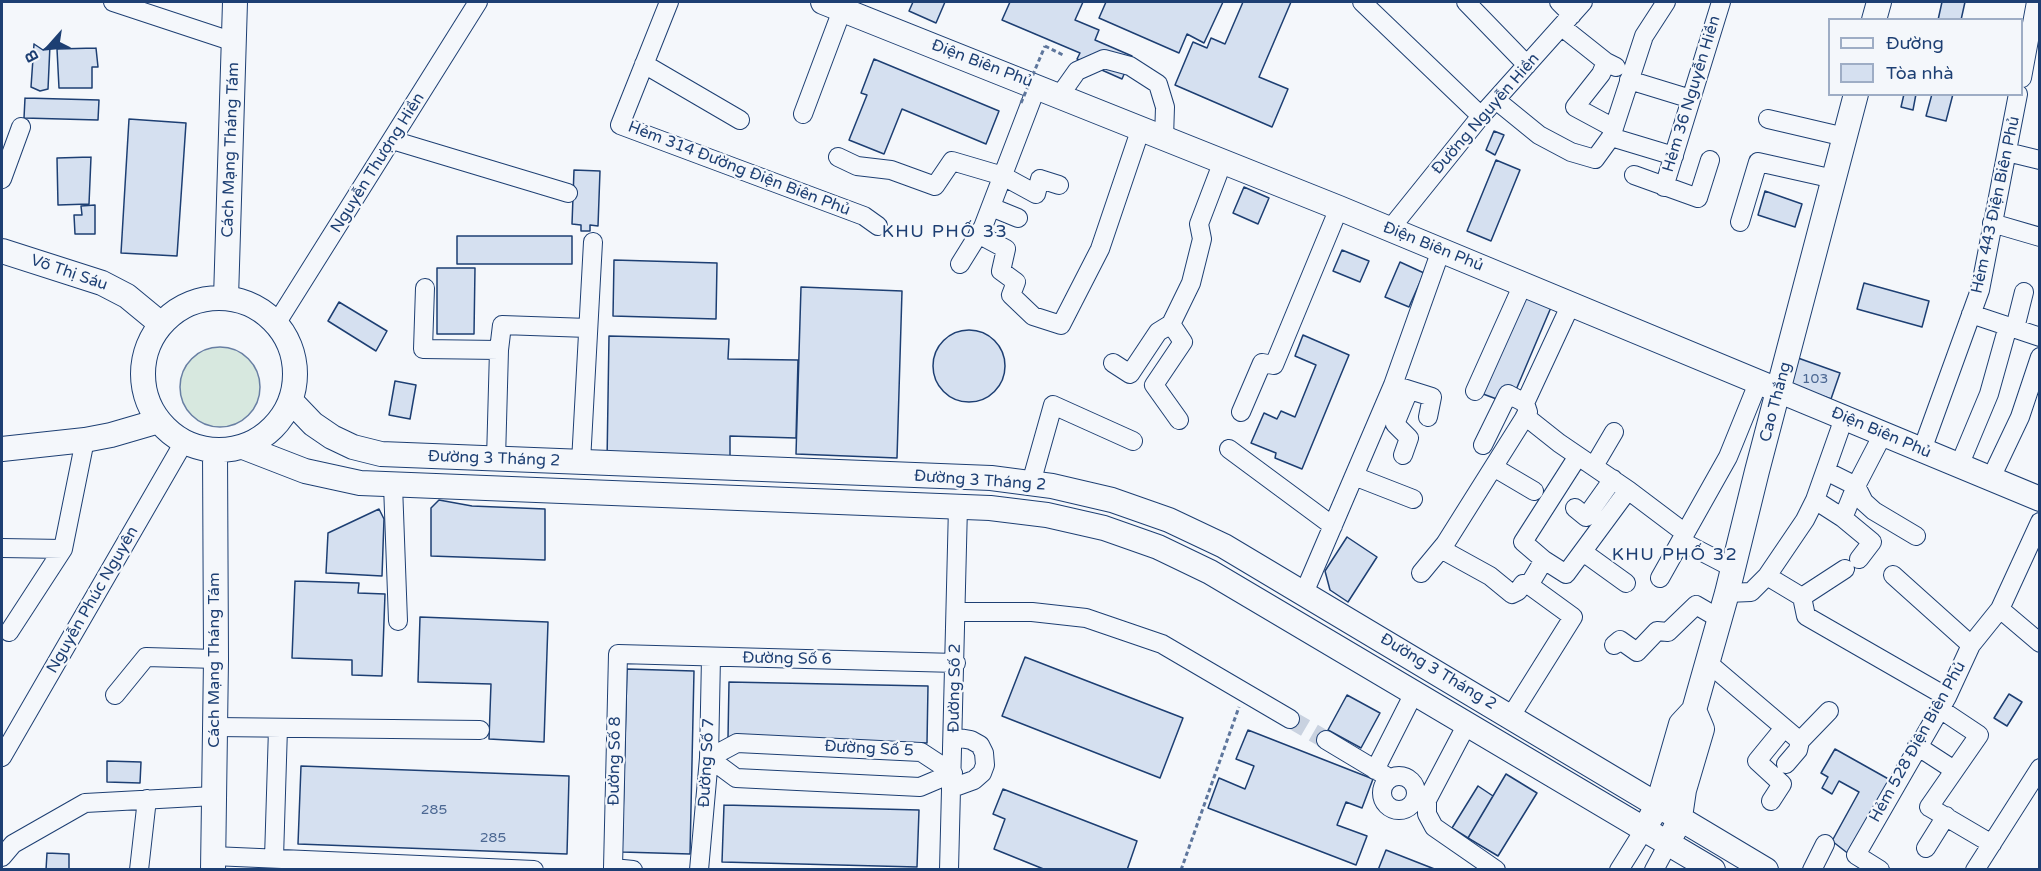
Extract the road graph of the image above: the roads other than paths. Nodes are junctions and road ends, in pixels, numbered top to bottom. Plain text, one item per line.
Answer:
1 (113, 2) edge
2 (236, 2) edge
3 (478, 2) edge
4 (669, 2) edge
5 (1362, 2) edge
6 (1466, 2) edge
7 (1559, 2) edge
8 (1666, 2) edge
9 (1720, 2) edge
10 (1878, 2) edge
11 (2036, 2) edge
12 (837, 4) edge
13 (1572, 14) edge
14 (1874, 18) edge
15 (234, 42) junction
16 (1606, 62) junction
17 (644, 64) junction
18 (1527, 65) junction
19 (2023, 73) edge
20 (1630, 77) junction
21 (1029, 94) junction
22 (1060, 95) junction
23 (1855, 96) edge
24 (2018, 96) edge
25 (1691, 99) junction
26 (1496, 100) junction
27 (803, 114) dead end
28 (1481, 116) junction
29 (1768, 119) dead end
30 (740, 120) dead end
31 (21, 127) dead end
32 (1141, 128) junction
33 (1613, 133) junction
34 (1845, 137) junction
35 (1164, 138) junction
36 (392, 140) junction
37 (2007, 152) junction
38 (1674, 156) junction
39 (838, 157) dead end
40 (1710, 160) dead end
41 (2040, 160) edge
42 (1223, 161) junction
43 (1634, 175) dead end
44 (1003, 176) junction
45 (2, 179) edge
46 (1834, 179) junction
47 (1059, 185) dead end
48 (1664, 187) junction
49 (568, 193) dead end
50 (991, 207) junction
51 (1339, 208) junction
52 (1018, 218) dead end
53 (1740, 222) dead end
54 (1992, 224) junction
55 (878, 226) dead end
56 (1390, 229) junction
57 (978, 234) junction
58 (2040, 237) edge
59 (593, 242) dead end
60 (2, 250) edge
61 (1442, 250) junction
62 (960, 264) dead end
63 (1523, 284) junction
64 (425, 288) dead end
65 (2024, 292) dead end
66 (226, 298) junction
67 (1571, 304) junction
68 (1971, 314) junction
69 (161, 324) junction
70 (276, 324) junction
71 (1171, 324) junction
72 (2011, 327) junction
73 (588, 328) junction
74 (2040, 337) edge
75 (499, 350) junction
76 (2040, 357) edge
77 (1113, 363) dead end
78 (1769, 386) junction
79 (1401, 388) junction
80 (1476, 391) dead end
81 (291, 401) junction
82 (1525, 410) junction
83 (1240, 412) dead end
84 (1428, 417) dead end
85 (1844, 418) junction
86 (1179, 420) dead end
87 (159, 422) junction
88 (1614, 432) dead end
89 (1883, 434) junction
90 (85, 440) junction
91 (1133, 441) dead end
92 (184, 442) junction
93 (1483, 445) dead end
94 (243, 447) junction
95 (2, 449) edge
96 (1229, 449) dead end
97 (1923, 450) junction
98 (215, 451) junction
99 (1403, 455) dead end
100 (1578, 456) junction
101 (1728, 457) junction
102 (496, 459) junction
103 (581, 462) junction
104 (1594, 466) junction
105 (1959, 466) junction
106 (1495, 468) junction
107 (1757, 471) junction
108 (1826, 471) junction
109 (1354, 476) junction
110 (1991, 478) junction
111 (1613, 479) junction
112 (1031, 483) junction
113 (393, 485) junction
114 (1856, 486) junction
115 (1628, 490) junction
116 (1534, 491) dead end
117 (2040, 498) edge
118 (1413, 499) dead end
119 (1815, 500) junction
120 (958, 507) junction
121 (1575, 508) dead end
122 (1844, 518) junction
123 (2040, 522) edge
124 (1333, 526) junction
125 (1916, 536) dead end
126 (1683, 537) junction
127 (2, 548) edge
128 (63, 549) junction
129 (1441, 549) junction
130 (1583, 552) junction
131 (1544, 560) junction
132 (1733, 568) junction
133 (1421, 573) dead end
134 (1893, 575) dead end
135 (1767, 576) junction
136 (1659, 578) dead end
137 (1626, 583) dead end
138 (1528, 585) junction
139 (1304, 593) junction
140 (1727, 593) junction
141 (1802, 597) junction
142 (2000, 609) junction
143 (956, 612) junction
144 (1720, 619) junction
145 (398, 621) dead end
146 (9, 632) dead end
147 (2040, 643) edge
148 (1614, 645) dead end
149 (1971, 645) junction
150 (618, 654) joint
151 (711, 657) junction
152 (216, 659) junction
153 (956, 663) junction
154 (1707, 663) junction
155 (1414, 693) junction
156 (115, 695) dead end
157 (1943, 703) junction
158 (1694, 710) junction
159 (1829, 711) dead end
160 (1510, 716) junction
161 (1290, 719) tunnel mouth
162 (1467, 724) junction
163 (216, 727) junction
164 (278, 728) junction
165 (1784, 728) junction
166 (480, 730) dead end
167 (954, 737) junction
168 (1326, 740) tunnel mouth
169 (1800, 741) junction
170 (1917, 746) junction
171 (1671, 754) junction
172 (2, 758) edge
173 (709, 758) junction
174 (1786, 764) dead end
175 (2040, 768) edge
176 (1954, 770) junction
177 (1383, 774) junction
178 (1616, 779) junction
179 (952, 780) junction
180 (214, 796) junction
181 (147, 799) junction
182 (1771, 801) dead end
183 (1658, 804) junction
184 (1946, 816) junction
185 (1680, 817) junction
186 (1429, 821) junction
187 (1644, 830) junction
188 (1668, 844) junction
189 (1825, 844) dead end
190 (1992, 844) junction
191 (1926, 848) dead end
192 (2, 857) edge
193 (274, 858) junction
194 (213, 863) edge
195 (613, 868) edge
196 (139, 870) edge
197 (534, 870) edge
198 (633, 870) edge
199 (699, 870) edge
200 (949, 870) edge
201 (1496, 870) edge
202 (1619, 870) edge
203 (1654, 870) edge
204 (1713, 870) edge
205 (1766, 870) edge
206 (1812, 870) edge
207 (1880, 870) edge
208 (1975, 870) edge

1 - 15 street
2 - 15 main road, Cách Mạng Tháng Tám
3 - 36 street, Nguyễn Thượng Hiền
4 - 17 street, Hẻm 314 Đường Điện Biên Phủ
5 - 28 street
6 - 18 street
7 - 13 street
8 - 20 street
9 - 25 street, Hẻm 36 Nguyễn Hiền
10 - 14 main road
11 - 19 street
12 - 21 main road, Điện Biên Phủ
12 - 27 street
13 - 16 street
13 - 18 street, Đường Nguyễn Hiền
15 - 66 main road, Cách Mạng Tháng Tám
16 - 20 street
16 - 33 street
17 - 30 street
17 - 55 street, Hẻm 314 Đường Điện Biên Phủ
18 - 26 street, Đường Nguyễn Hiền
20 - 25 street
20 - 33 street
21 - 22 main road, Điện Biên Phủ
21 - 44 street
22 - 32 main road, Điện Biên Phủ
22 - 35 street
23 - 34 main road, Cao Thắng
24 - 37 street, Hẻm 443 Ðiện Biên Phủ
25 - 38 street, Hẻm 36 Nguyễn Hiền
26 - 28 street, Đường Nguyễn Hiền
26 - 33 street
28 - 56 street, Đường Nguyễn Hiền
29 - 34 street
31 - 45 street
32 - 35 main road, Điện Biên Phủ
32 - 57 street
33 - 38 street
34 - 46 main road, Cao Thắng
35 - 42 main road, Điện Biên Phủ
36 - 49 street
36 - 70 street, Nguyễn Thượng Hiền
37 - 41 street
37 - 54 street, Hẻm 443 Ðiện Biên Phủ
38 - 48 street, Hẻm 36 Nguyễn Hiền
39 - 44 street
40 - 48 street
42 - 51 main road, Điện Biên Phủ
42 - 71 street
43 - 48 street
44 - 47 street
44 - 50 street
46 - 53 street
46 - 78 main road, Cao Thắng
50 - 52 street
50 - 57 street
51 - 56 main road, Điện Biên Phủ
51 - 83 street
54 - 58 street
54 - 68 street, Hẻm 443 Ðiện Biên Phủ
56 - 61 main road, Điện Biên Phủ
57 - 62 street
59 - 73 street
60 - 69 main road, Võ Thị Sáu
61 - 63 main road, Điện Biên Phủ
61 - 79 street
63 - 67 main road, Điện Biên Phủ
63 - 80 street
64 - 75 street
65 - 72 street
66 - 69 main road
66 - 70 main road
67 - 78 main road, Điện Biên Phủ
67 - 82 street
68 - 72 street
68 - 97 street, Hẻm 443 Ðiện Biên Phủ
69 - 87 main road
70 - 81 main road
71 - 77 street
71 - 86 street
72 - 74 street
72 - 105 street
73 - 75 street
73 - 103 street
75 - 102 street
76 - 110 street
78 - 85 main road, Điện Biên Phủ
78 - 101 street
78 - 107 main road, Cao Thắng
79 - 84 street
79 - 99 street
79 - 109 street
81 - 94 main road
81 - 102 main road, Đường 3 Tháng 2
82 - 93 street
82 - 100 street
82 - 106 street
85 - 89 main road, Điện Biên Phủ
85 - 108 street
87 - 90 main road
87 - 92 main road
88 - 104 street
89 - 97 main road, Điện Biên Phủ
89 - 114 street
90 - 95 main road
90 - 128 street
91 - 112 street
92 - 98 main road
92 - 172 street, Nguyễn Phúc Nguyên
94 - 98 main road
94 - 113 main road, Đường 3 Tháng 2
96 - 124 street
97 - 105 main road, Điện Biên Phủ
98 - 152 main road, Cách Mạng Tháng Tám
100 - 104 street
100 - 131 street
101 - 107 street
101 - 126 street
102 - 103 main road, Đường 3 Tháng 2
103 - 112 main road, Đường 3 Tháng 2
104 - 111 street
105 - 110 main road, Điện Biên Phủ
106 - 116 street
106 - 129 street
107 - 132 main road, Cao Thắng
108 - 114 street
108 - 119 street
109 - 118 street
109 - 124 street
110 - 117 main road, Điện Biên Phủ
111 - 115 street
111 - 121 street
112 - 139 main road, Đường 3 Tháng 2
113 - 120 main road, Đường 3 Tháng 2
113 - 145 street
114 - 122 street
114 - 125 street
115 - 126 street
115 - 130 street
119 - 122 street
119 - 135 street
120 - 143 street, Đường Số 2
120 - 155 main road, Đường 3 Tháng 2
122 - 141 street
123 - 142 street, Hẻm 528 Điện Biên Phủ
124 - 139 street
126 - 132 street
126 - 136 street
127 - 128 street
128 - 146 street
129 - 133 street
129 - 138 street
130 - 131 street
130 - 137 street
131 - 138 street
132 - 140 main road, Cao Thắng
134 - 149 street
135 - 140 street
135 - 141 street
138 - 160 street
139 - 160 main road, Đường 3 Tháng 2
140 - 144 main road, Cao Thắng
141 - 157 street
142 - 147 street
142 - 149 street, Hẻm 528 Điện Biên Phủ
143 - 153 street, Đường Số 2
143 - 161 street
144 - 148 street
144 - 154 main road, Cao Thắng
149 - 157 street, Hẻm 528 Điện Biên Phủ
150 - 151 street, Đường Số 6
150 - 195 street, Đường Số 8
151 - 153 street, Đường Số 6
151 - 173 street, Đường Số 7
152 - 156 street
152 - 163 main road, Cách Mạng Tháng Tám
153 - 167 street, Đường Số 2
154 - 158 main road, Cao Thắng
154 - 165 street
155 - 162 main road, Đường 3 Tháng 2
155 - 177 street
157 - 170 street, Hẻm 528 Điện Biên Phủ
157 - 176 street
158 - 171 main road, Cao Thắng
158 - 185 main road, Cao Thắng
159 - 169 street
160 - 178 main road, Đường 3 Tháng 2
162 - 186 street
162 - 187 main road, Đường 3 Tháng 2
163 - 164 street
163 - 180 main road, Cách Mạng Tháng Tám
164 - 166 street
164 - 193 street
165 - 169 street
165 - 182 street
167 - 179 street, Đường Số 2
167 - 179 street
168 - 177 street
169 - 174 street
170 - 176 street
170 - 207 street, Hẻm 528 Điện Biên Phủ
171 - 178 main road
171 - 183 main road, Cao Thắng
173 - 179 street
173 - 179 street, Đường Số 5
173 - 199 street, Đường Số 7
175 - 190 street
176 - 184 street
177 - 186 street
178 - 183 main road, Đường 3 Tháng 2
179 - 200 street, Đường Số 2
180 - 181 street
180 - 194 main road, Cách Mạng Tháng Tám
181 - 192 street
181 - 196 street
183 - 185 main road, Đường 3 Tháng 2
183 - 187 main road, Cao Thắng
184 - 190 street
184 - 191 street
185 - 188 main road, Cao Thắng
185 - 205 main road, Đường 3 Tháng 2
186 - 201 street
187 - 188 main road, Đường 3 Tháng 2
187 - 202 street, Cao Thắng
188 - 203 street, Cao Thắng
188 - 204 main road, Đường 3 Tháng 2
189 - 206 street
190 - 208 street
193 - 194 street
193 - 197 street
195 - 198 street

